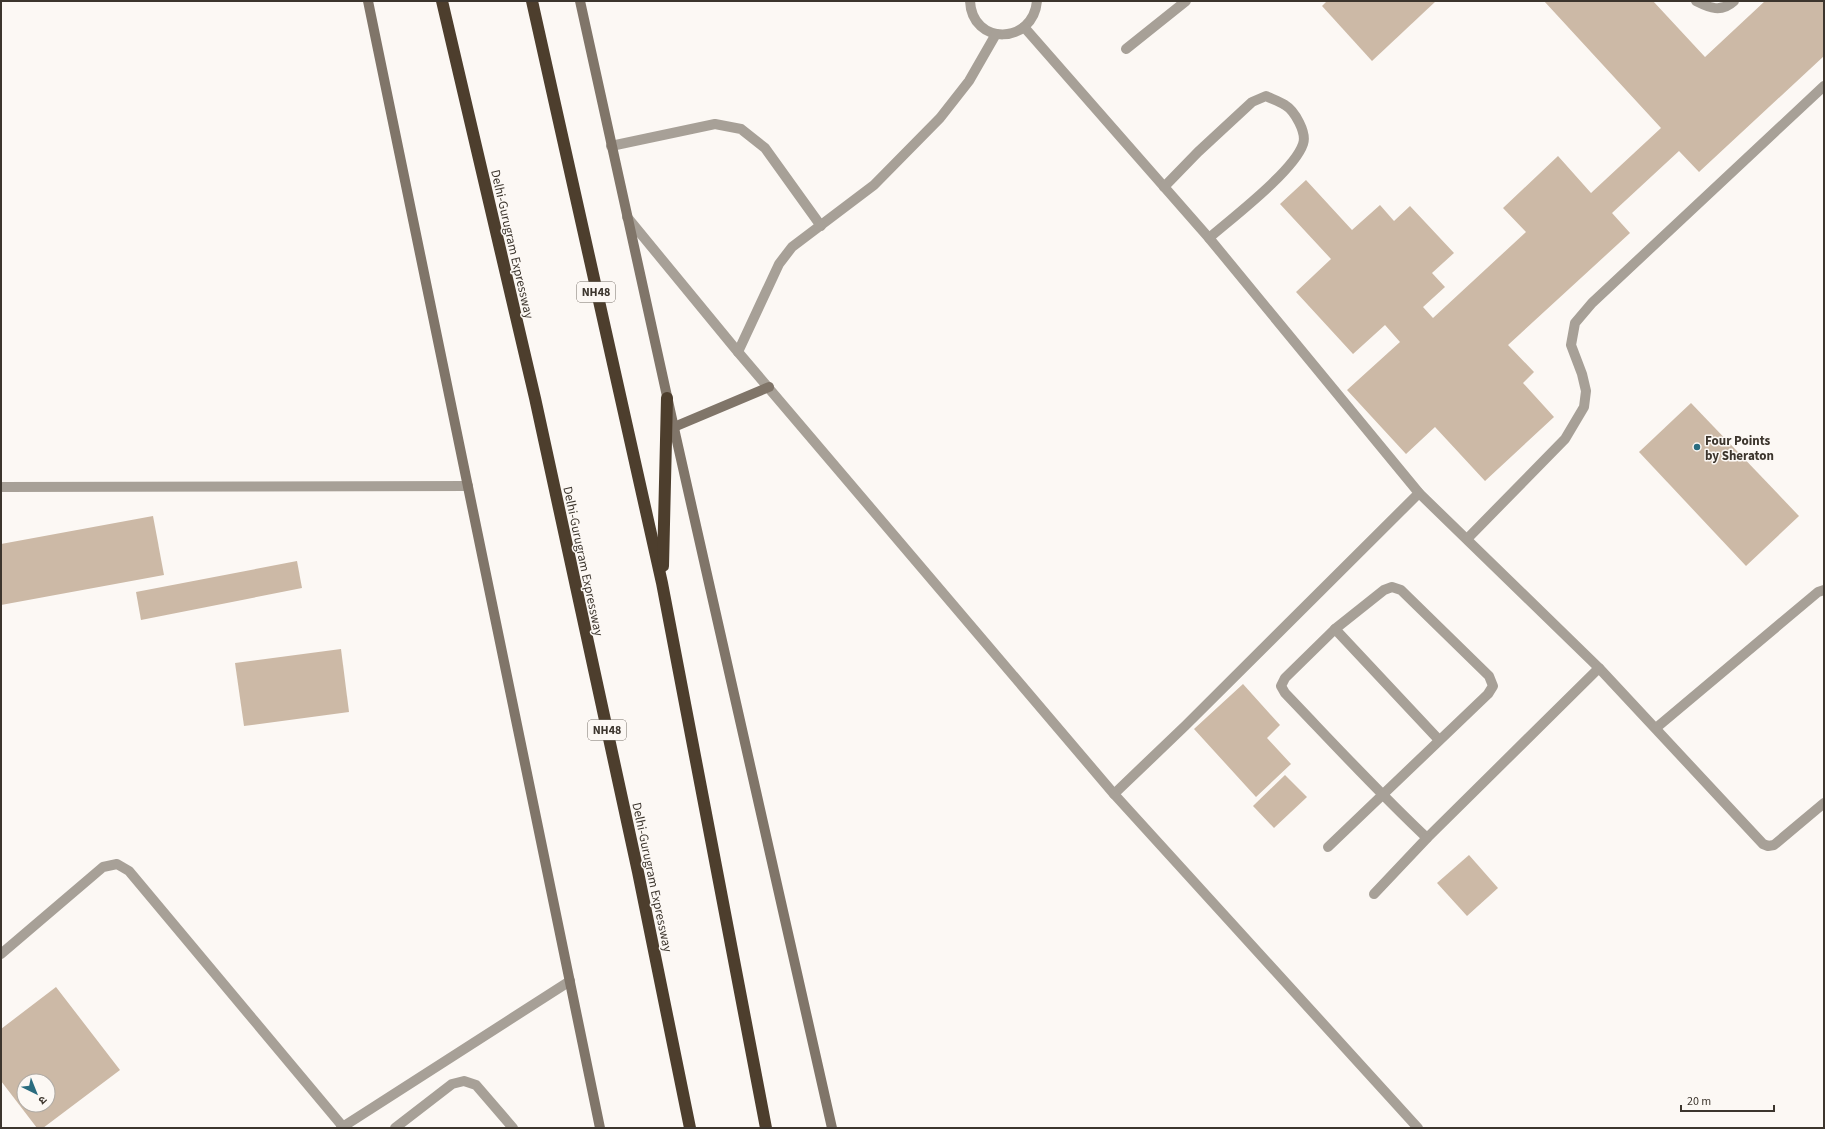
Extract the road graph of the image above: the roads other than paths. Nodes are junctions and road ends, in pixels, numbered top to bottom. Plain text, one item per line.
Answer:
1 (368, 1) edge
2 (442, 1) edge
3 (532, 1) edge
4 (580, 1) edge
5 (970, 1) edge
6 (1037, 1) edge
7 (1186, 1) edge
8 (1696, 1) edge
9 (1734, 1) edge
10 (1024, 27) junction
11 (996, 34) junction
12 (1126, 48) dead end
13 (1824, 86) edge
14 (611, 146) junction
15 (1164, 187) junction
16 (627, 217) junction
17 (821, 226) junction
18 (1208, 238) junction
19 (738, 352) junction
20 (768, 387) junction
21 (667, 398) junction
22 (674, 427) junction
23 (468, 486) junction
24 (1, 487) edge
25 (1419, 493) junction
26 (1467, 539) junction
27 (662, 583) junction
28 (1824, 590) edge
29 (1335, 629) junction
30 (1599, 668) junction
31 (1656, 728) junction
32 (1439, 740) junction
33 (1114, 794) junction
34 (1383, 795) junction
35 (1824, 803) edge
36 (1427, 838) junction
37 (1328, 848) dead end
38 (1374, 894) dead end
39 (1, 954) edge
40 (570, 981) junction
41 (342, 1127) edge
42 (395, 1128) edge
43 (513, 1128) edge
44 (600, 1128) edge
45 (690, 1128) edge
46 (766, 1128) edge
47 (832, 1128) edge
48 (1418, 1128) edge

1 - 23 main road
2 - 45 highway, Delhi-Gurugram Expressway / NH48
3 - 27 highway, NH48
4 - 14 main road
5 - 11 street
6 - 10 street
7 - 12 street
8 - 9 street
10 - 11 street
10 - 15 street
11 - 17 street
13 - 26 street
14 - 16 main road
14 - 17 street
15 - 18 street
15 - 18 street
16 - 19 street
16 - 21 main road
17 - 19 street
18 - 25 street
19 - 20 street
20 - 22 main road
20 - 33 street
21 - 22 main road
21 - 27 highway
22 - 47 main road
23 - 24 street
23 - 40 main road
25 - 26 street
25 - 33 street
26 - 30 street
27 - 46 highway, NH48
28 - 31 street
29 - 32 street
29 - 32 street
29 - 34 street
30 - 31 street
30 - 36 street
31 - 35 street
32 - 34 street
33 - 48 street
34 - 36 street
34 - 37 street
36 - 38 street
39 - 41 street
40 - 41 street
40 - 44 main road
42 - 43 street

